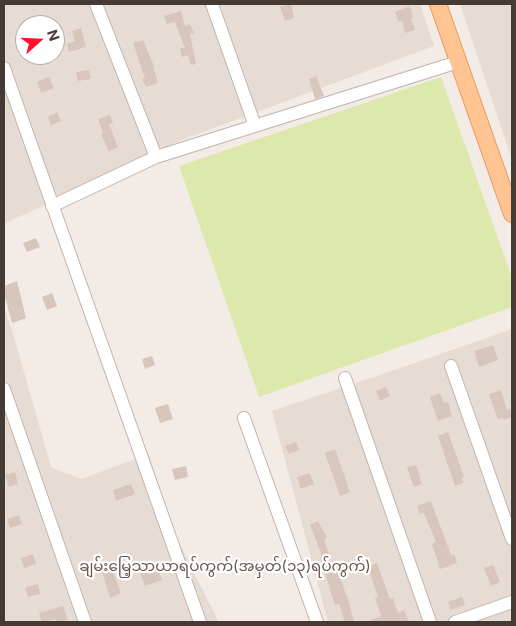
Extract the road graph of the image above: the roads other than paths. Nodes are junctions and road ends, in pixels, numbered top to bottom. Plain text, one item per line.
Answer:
1 (96, 4) edge
2 (212, 4) edge
3 (438, 4) edge
4 (458, 62) junction
5 (4, 68) edge
6 (255, 126) junction
7 (156, 158) junction
8 (52, 206) junction
9 (512, 214) edge
10 (451, 366) dead end
11 (345, 378) dead end
12 (4, 389) edge
13 (244, 418) dead end
14 (512, 539) edge
15 (512, 602) edge
16 (85, 622) edge
17 (200, 622) edge
18 (317, 622) edge
19 (430, 622) edge
20 (455, 622) edge

1 - 7 street
2 - 6 street
3 - 4 main road
4 - 6 street
4 - 9 main road
5 - 8 street
6 - 7 street
7 - 8 street
8 - 17 street
10 - 14 street
11 - 19 street
12 - 16 street
13 - 18 street
15 - 20 street

